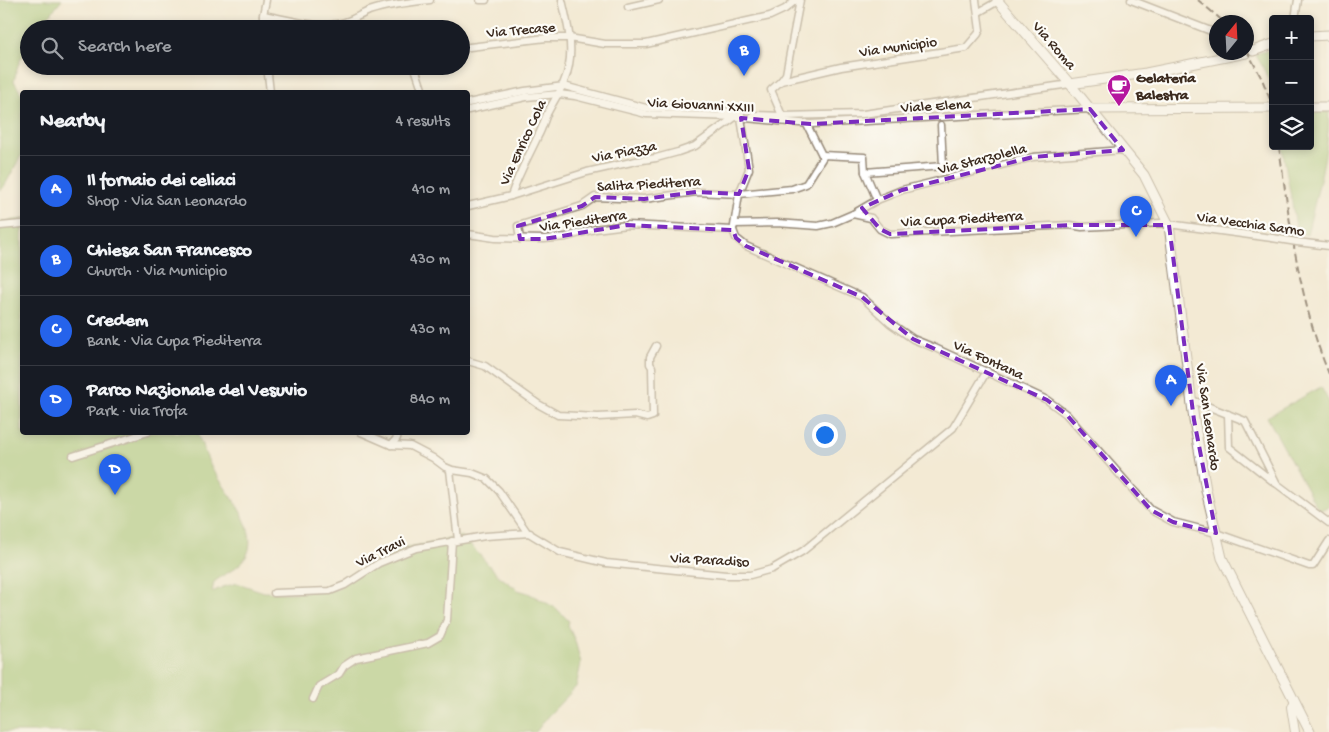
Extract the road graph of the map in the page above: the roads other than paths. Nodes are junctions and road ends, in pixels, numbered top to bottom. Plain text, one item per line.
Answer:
1 (266, 0) edge
2 (430, 0) edge
3 (480, 0) edge
4 (486, 0) edge
5 (562, 0) edge
6 (659, 0) edge
7 (796, 0) edge
8 (800, 0) edge
9 (976, 0) edge
10 (999, 0) edge
11 (1131, 0) edge
12 (1298, 0) edge
13 (628, 7) dead end
14 (978, 12) junction
15 (263, 15) junction
16 (1296, 15) edge
17 (263, 20) edge
18 (292, 20) edge
19 (353, 20) edge
20 (1209, 31) edge
21 (1329, 35) edge
22 (1314, 36) edge
23 (569, 38) junction
24 (1269, 45) edge
25 (470, 47) edge
26 (1254, 50) edge
27 (1210, 60) edge
28 (268, 75) edge
29 (417, 75) edge
30 (781, 81) junction
31 (1070, 84) junction
32 (564, 86) junction
33 (270, 90) edge
34 (421, 90) edge
35 (559, 94) junction
36 (470, 104) edge
37 (1314, 107) edge
38 (1329, 107) edge
39 (1269, 108) edge
40 (1090, 109) junction
41 (470, 110) edge
42 (738, 118) junction
43 (783, 119) junction
44 (806, 123) junction
45 (941, 125) dead end
46 (1123, 150) junction
47 (822, 155) junction
48 (943, 166) junction
49 (865, 172) junction
50 (944, 180) junction
51 (739, 194) junction
52 (511, 196) junction
53 (877, 200) junction
54 (470, 206) edge
55 (853, 214) junction
56 (20, 224) edge
57 (1169, 225) junction
58 (0, 226) edge
59 (734, 227) junction
60 (470, 234) edge
61 (520, 239) junction
62 (1329, 246) edge
63 (656, 346) dead end
64 (470, 362) edge
65 (986, 371) junction
66 (1192, 400) junction
67 (1228, 414) junction
68 (139, 435) edge
69 (368, 435) edge
70 (398, 435) edge
71 (391, 444) junction
72 (73, 456) dead end
73 (450, 470) junction
74 (1277, 484) junction
75 (1329, 523) edge
76 (530, 533) junction
77 (1216, 533) junction
78 (455, 541) junction
79 (1329, 541) edge
80 (274, 594) dead end
81 (313, 700) dead end
82 (1294, 700) junction
83 (1295, 732) edge
84 (1310, 732) edge

1 - 15 street
2 - 19 street
3 - 4 street
5 - 23 street
6 - 13 street
7 - 23 street, Via Trecase
8 - 30 street
9 - 14 street, Via Municipio
10 - 14 street
10 - 31 main road, Via Roma
11 - 20 street
12 - 16 street
14 - 30 street, Via Municipio
15 - 17 street
15 - 18 street
21 - 22 main road
23 - 25 street, Via Trecase
23 - 32 street
24 - 26 main road
27 - 31 main road
28 - 33 street
29 - 34 street
30 - 43 street
31 - 40 main road, Via Roma
31 - 43 street, Viale Elena
32 - 35 street, Via Enrico Cola
32 - 36 street
32 - 43 street, Via Giovanni XXIII
35 - 41 street, Via Giovanni XXIII
35 - 42 street, Via Giovanni XXIII
35 - 52 street, Via Enrico Cola
37 - 38 main road
39 - 40 main road
40 - 44 street, Viale Elena
40 - 46 main road, Via San Leonardo
42 - 43 street, Via Giovanni XXIII
42 - 51 street
42 - 52 street, Via Piazza
43 - 44 street, Viale Elena
44 - 47 street
45 - 48 street
46 - 50 street, Via Starzolella
46 - 57 main road, Via San Leonardo
47 - 49 street
47 - 51 street
48 - 49 street
48 - 50 street
49 - 53 street
50 - 53 street, Via Starzolella
51 - 59 street
51 - 61 street, Salita Piediterra
52 - 54 street, Via Enrico Cola
53 - 55 street, Via Starzolella
55 - 57 street, Via Cupa Piediterra
55 - 59 street
56 - 58 street
57 - 62 street, Via Vecchia Sarno, bridge
57 - 66 main road, Via San Leonardo
59 - 61 street, Via Piediterra
59 - 65 street, Via Fontana
60 - 61 street, Via Piediterra
63 - 64 street
65 - 76 street, Via Paradiso
65 - 77 street, Via Fontana
66 - 67 street
66 - 77 main road, Via San Leonardo
67 - 74 street
67 - 74 street
68 - 72 street
69 - 71 street, Via Paradiso
70 - 71 street
71 - 73 street, Via Paradiso
73 - 76 street, Via Paradiso
73 - 78 street
74 - 75 street
76 - 78 street, Via Travi
77 - 79 street, Via Fontana
77 - 82 main road, Via San Leonardo
78 - 80 street, Via Travi
78 - 81 street
82 - 83 street
82 - 84 main road, Via San Leonardo

